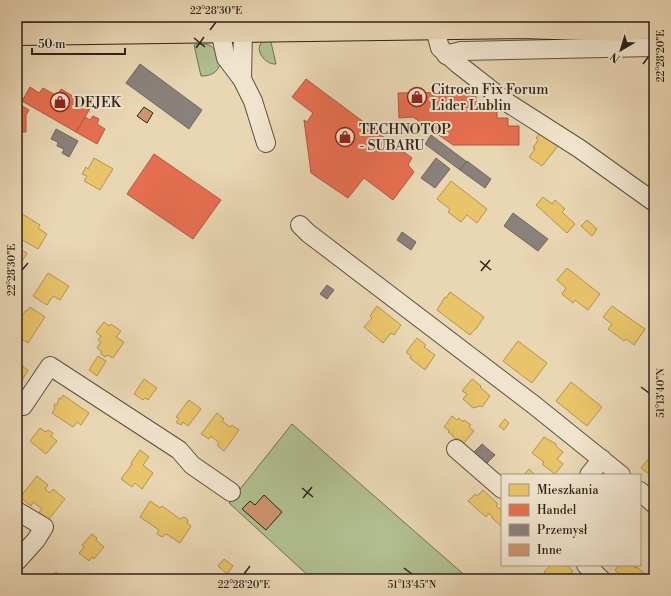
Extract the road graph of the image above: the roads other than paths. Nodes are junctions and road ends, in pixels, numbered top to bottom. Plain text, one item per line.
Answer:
1 (219, 24) edge
2 (242, 24) edge
3 (654, 26) edge
4 (435, 29) junction
5 (17, 34) edge
6 (654, 46) edge
7 (446, 55) junction
8 (242, 79) junction
9 (266, 143) dead end
10 (654, 202) edge
11 (300, 225) dead end
12 (17, 406) edge
13 (456, 449) dead end
14 (602, 459) junction
15 (590, 474) edge
16 (620, 474) edge
17 (501, 488) edge
18 (231, 492) dead end
19 (641, 492) edge
20 (654, 504) edge
21 (17, 511) edge
22 (17, 561) edge
23 (587, 566) edge
24 (601, 579) edge

1 - 2 main road
1 - 5 main road
1 - 8 street
2 - 4 main road
2 - 8 street
3 - 4 main road
4 - 7 street
6 - 7 street
7 - 10 street
8 - 9 street
11 - 14 street
12 - 18 street
13 - 17 street
14 - 15 street
14 - 16 street
19 - 20 street
21 - 22 street
23 - 24 street

